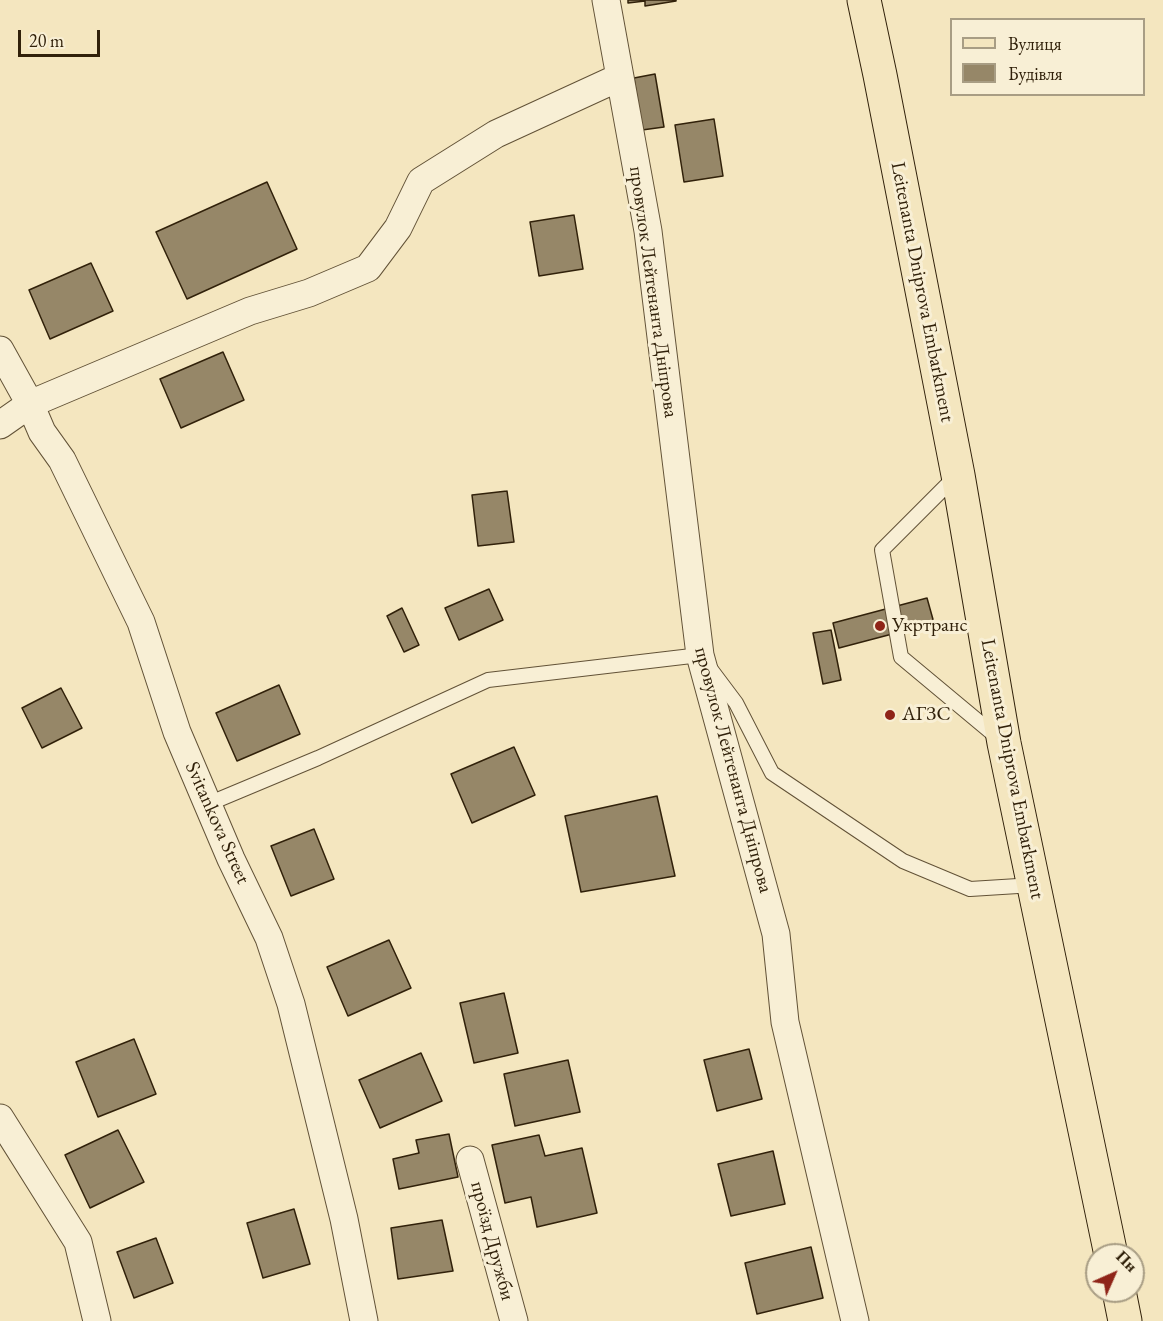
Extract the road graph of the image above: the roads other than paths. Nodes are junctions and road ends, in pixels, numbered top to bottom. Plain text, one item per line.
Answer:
1 (606, 0) edge
2 (864, 0) edge
3 (620, 77) junction
4 (0, 350) edge
5 (30, 404) junction
6 (0, 425) edge
7 (958, 475) junction
8 (700, 655) junction
9 (1004, 743) junction
10 (208, 804) junction
11 (1034, 885) junction
12 (0, 1118) edge
13 (470, 1160) dead end
14 (1109, 1243) edge
15 (1121, 1303) edge
16 (97, 1321) edge
17 (364, 1321) edge
18 (514, 1321) edge
19 (855, 1321) edge
20 (1125, 1321) edge

1 - 3 street, провулок Лейтенанта Дніпрова
2 - 7 main road, Leitenanta Dniprova Embarkment
3 - 5 street
3 - 8 street, провулок Лейтенанта Дніпрова
4 - 5 street, Svitankova Street
5 - 6 street
5 - 10 street, Svitankova Street
7 - 9 main road, Leitenanta Dniprova Embarkment
7 - 9 lane
8 - 10 lane
8 - 11 lane
8 - 19 street, провулок Лейтенанта Дніпрова
9 - 11 main road, Leitenanta Dniprova Embarkment
10 - 17 street, Svitankova Street
11 - 14 main road, Leitenanta Dniprova Embarkment
12 - 16 street
13 - 18 street, проїзд Дружби
15 - 20 main road

